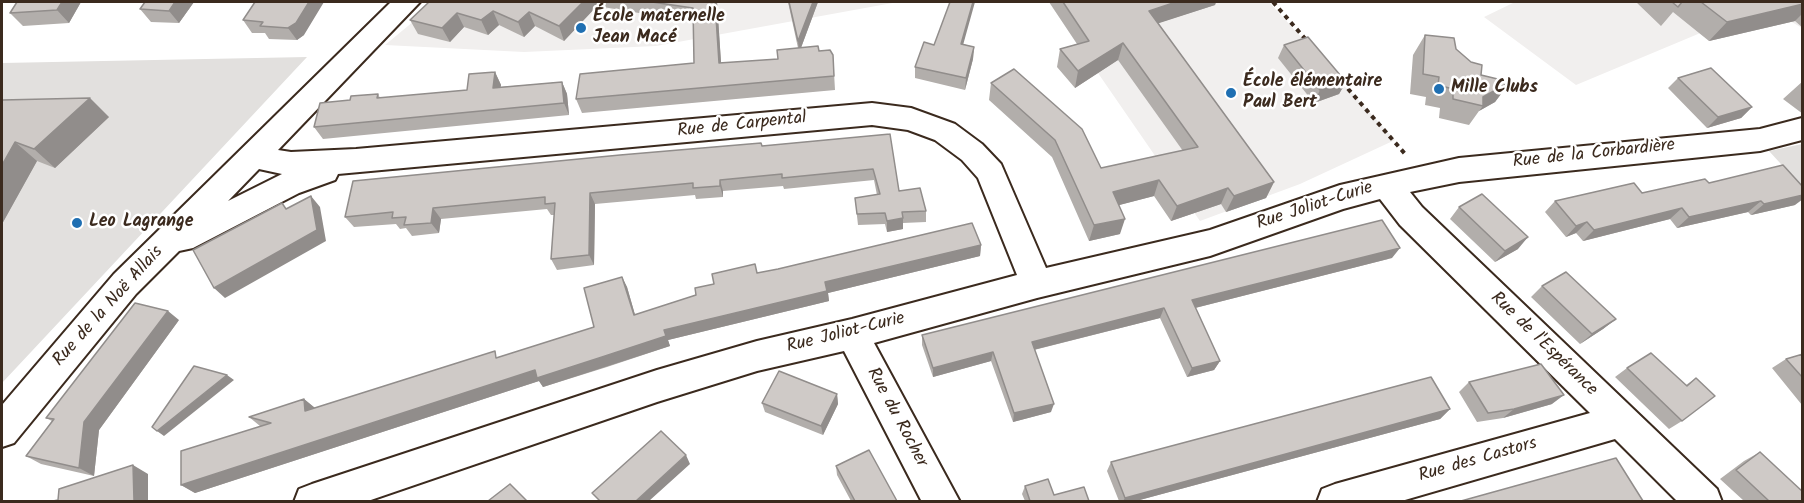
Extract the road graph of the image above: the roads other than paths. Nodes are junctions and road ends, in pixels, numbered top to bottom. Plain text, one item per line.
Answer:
1 (407, 2) edge
2 (418, 2) edge
3 (1803, 129) edge
4 (262, 146) junction
5 (356, 161) junction
6 (1386, 185) junction
7 (221, 186) junction
8 (265, 196) junction
9 (156, 252) junction
10 (1037, 284) junction
11 (852, 334) junction
12 (1621, 421) junction
13 (2, 432) edge
14 (312, 501) edge
15 (942, 501) edge
16 (1335, 501) edge
17 (1704, 501) edge

1 - 4 street, Rue de la Noë Allais
2 - 4 street, Rue de la Noë Allais
3 - 6 street, Rue de la Corbardière
4 - 5 street, Rue de Carpental
4 - 7 street, Rue de la Noë Allais
5 - 8 street, Rue de Carpental
5 - 10 street, Rue de Carpental
6 - 10 street, Rue Joliot-Curie
6 - 12 street, Rue de l'Espérance
7 - 8 street
7 - 9 street, Rue de la Noë Allais
8 - 9 street, Rue de Carpental
9 - 13 street, Rue de la Noë Allais
10 - 11 street, Rue Joliot-Curie
11 - 14 street, Rue Joliot-Curie
11 - 15 street, Rue du Rocher
12 - 16 street, Rue des Castors
12 - 17 street, Rue de l'Espérance

